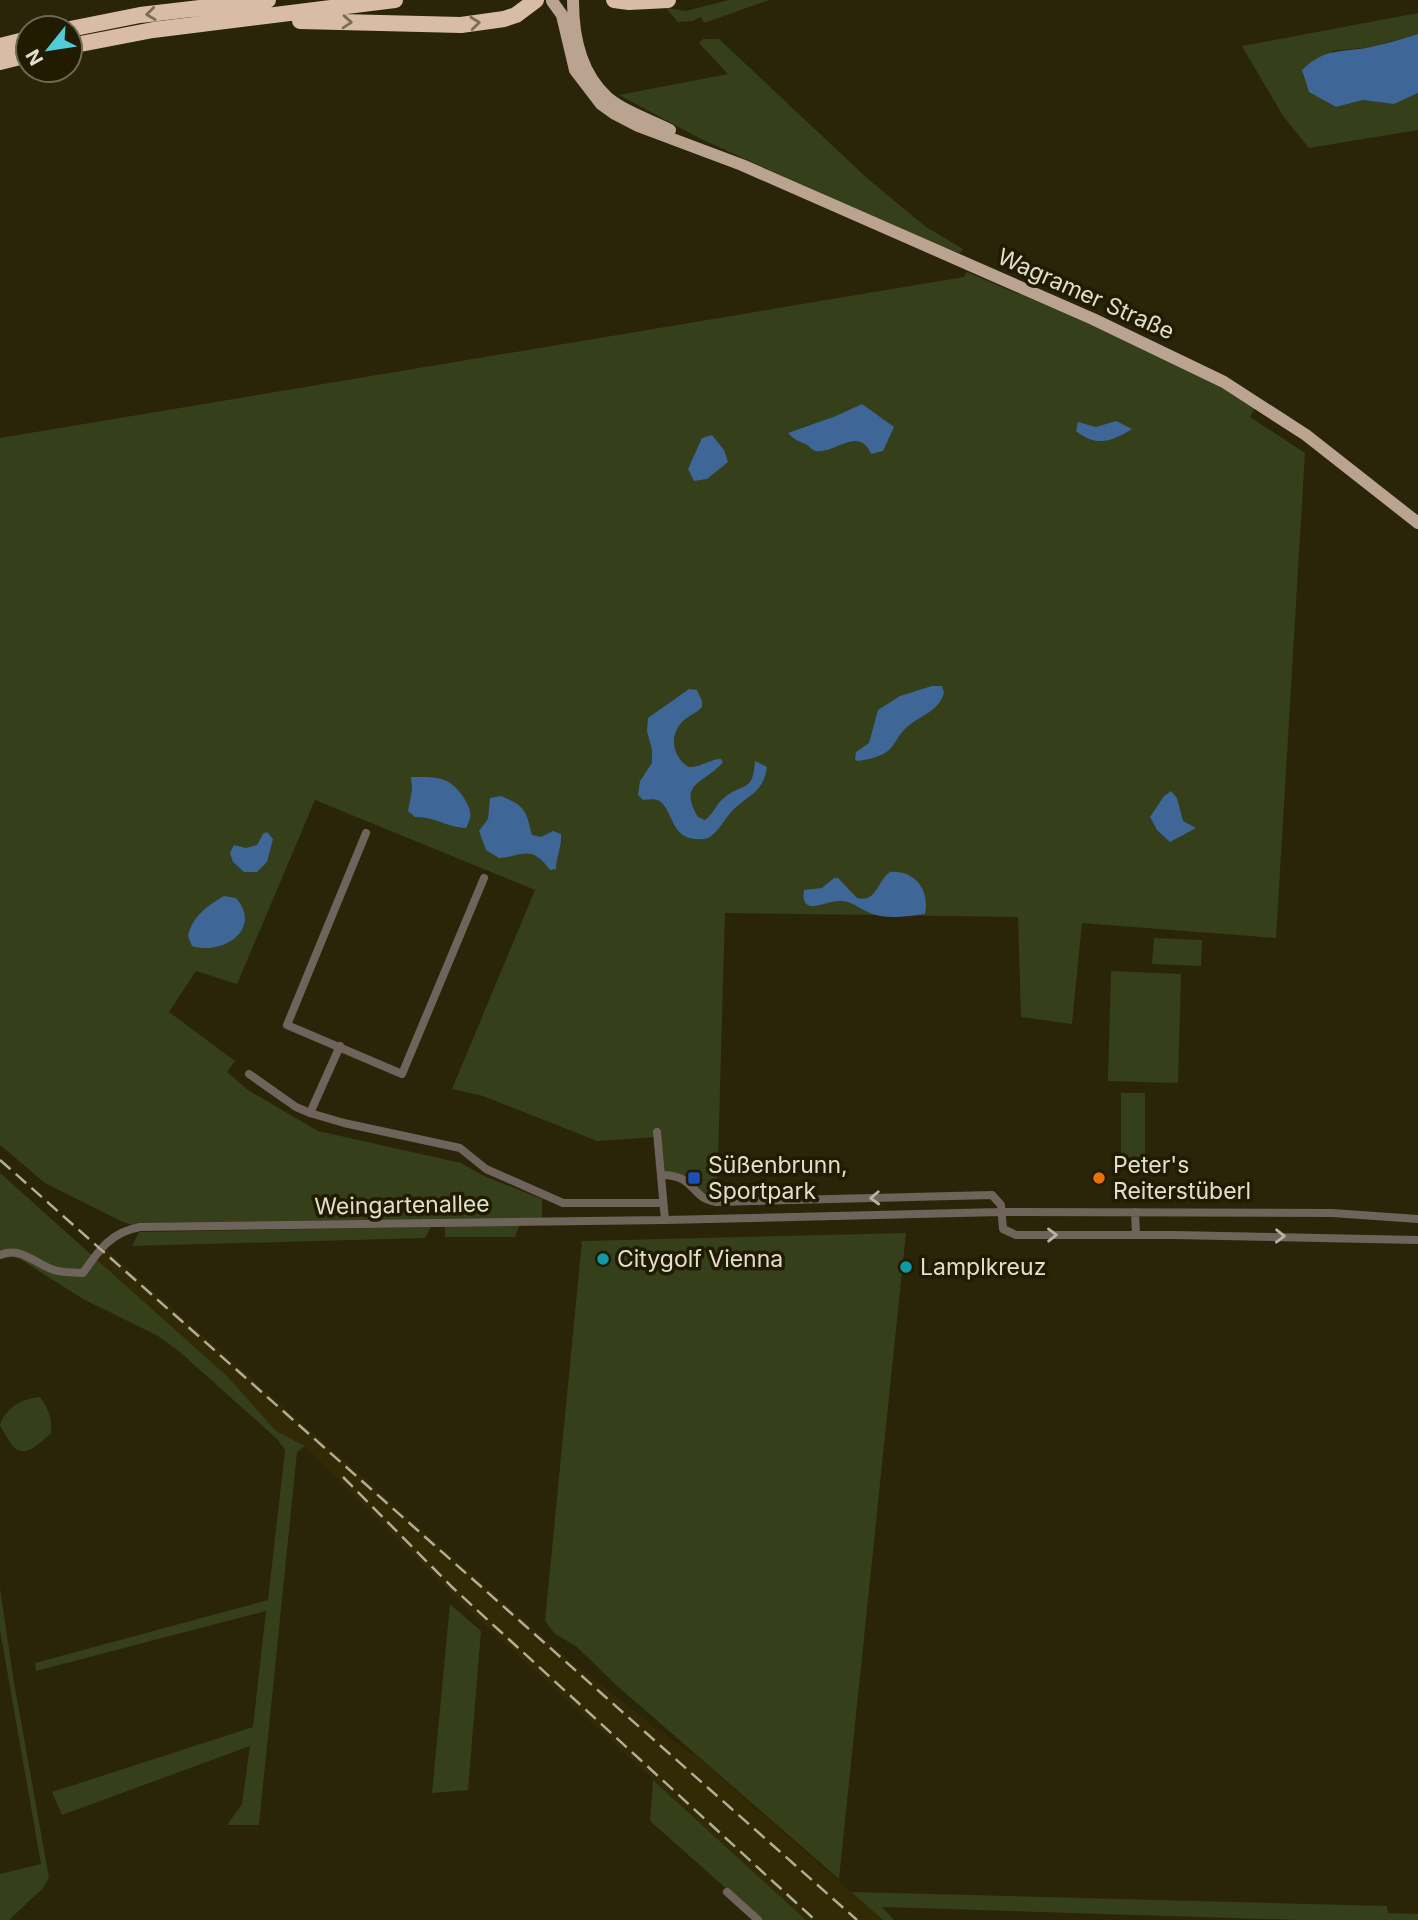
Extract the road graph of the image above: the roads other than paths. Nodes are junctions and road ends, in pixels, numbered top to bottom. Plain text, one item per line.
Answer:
1 (396, 0) edge
2 (536, 0) edge
3 (551, 0) edge
4 (614, 0) edge
5 (668, 0) edge
6 (574, 1) edge
7 (271, 8) edge
8 (84, 26) edge
9 (84, 43) edge
10 (572, 43) junction
11 (1418, 523) edge
12 (366, 833) dead end
13 (484, 878) dead end
14 (340, 1046) junction
15 (249, 1074) dead end
16 (310, 1113) junction
17 (657, 1132) dead end
18 (662, 1175) junction
19 (920, 1197) junction
20 (663, 1203) junction
21 (1002, 1212) junction
22 (1135, 1212) junction
23 (920, 1214) junction
24 (1418, 1219) edge
25 (665, 1220) junction
26 (1136, 1234) junction
27 (1418, 1240) edge
28 (0, 1255) edge
29 (727, 1892) dead end
30 (758, 1920) edge

1 - 7 highway
7 -> 2 highway
3 - 6 main road
3 - 10 main road
4 - 5 highway
6 - 10 main road
7 -> 8 highway
7 - 9 highway
10 - 11 main road, Wagramer Straße
12 - 14 street
13 - 14 street
14 - 16 street
15 - 16 street, Weingartenallee
16 - 20 street, Weingartenallee
17 - 18 street
19 -> 18 street
18 - 20 street
19 - 21 street
19 - 23 street
20 - 25 street
21 - 22 street, Weingartenallee
21 - 23 street, Weingartenallee
21 -> 26 street
22 - 24 street, Weingartenallee
22 - 26 street
23 - 25 street, Weingartenallee
25 - 28 street, Weingartenallee
26 -> 27 street
29 - 30 street

